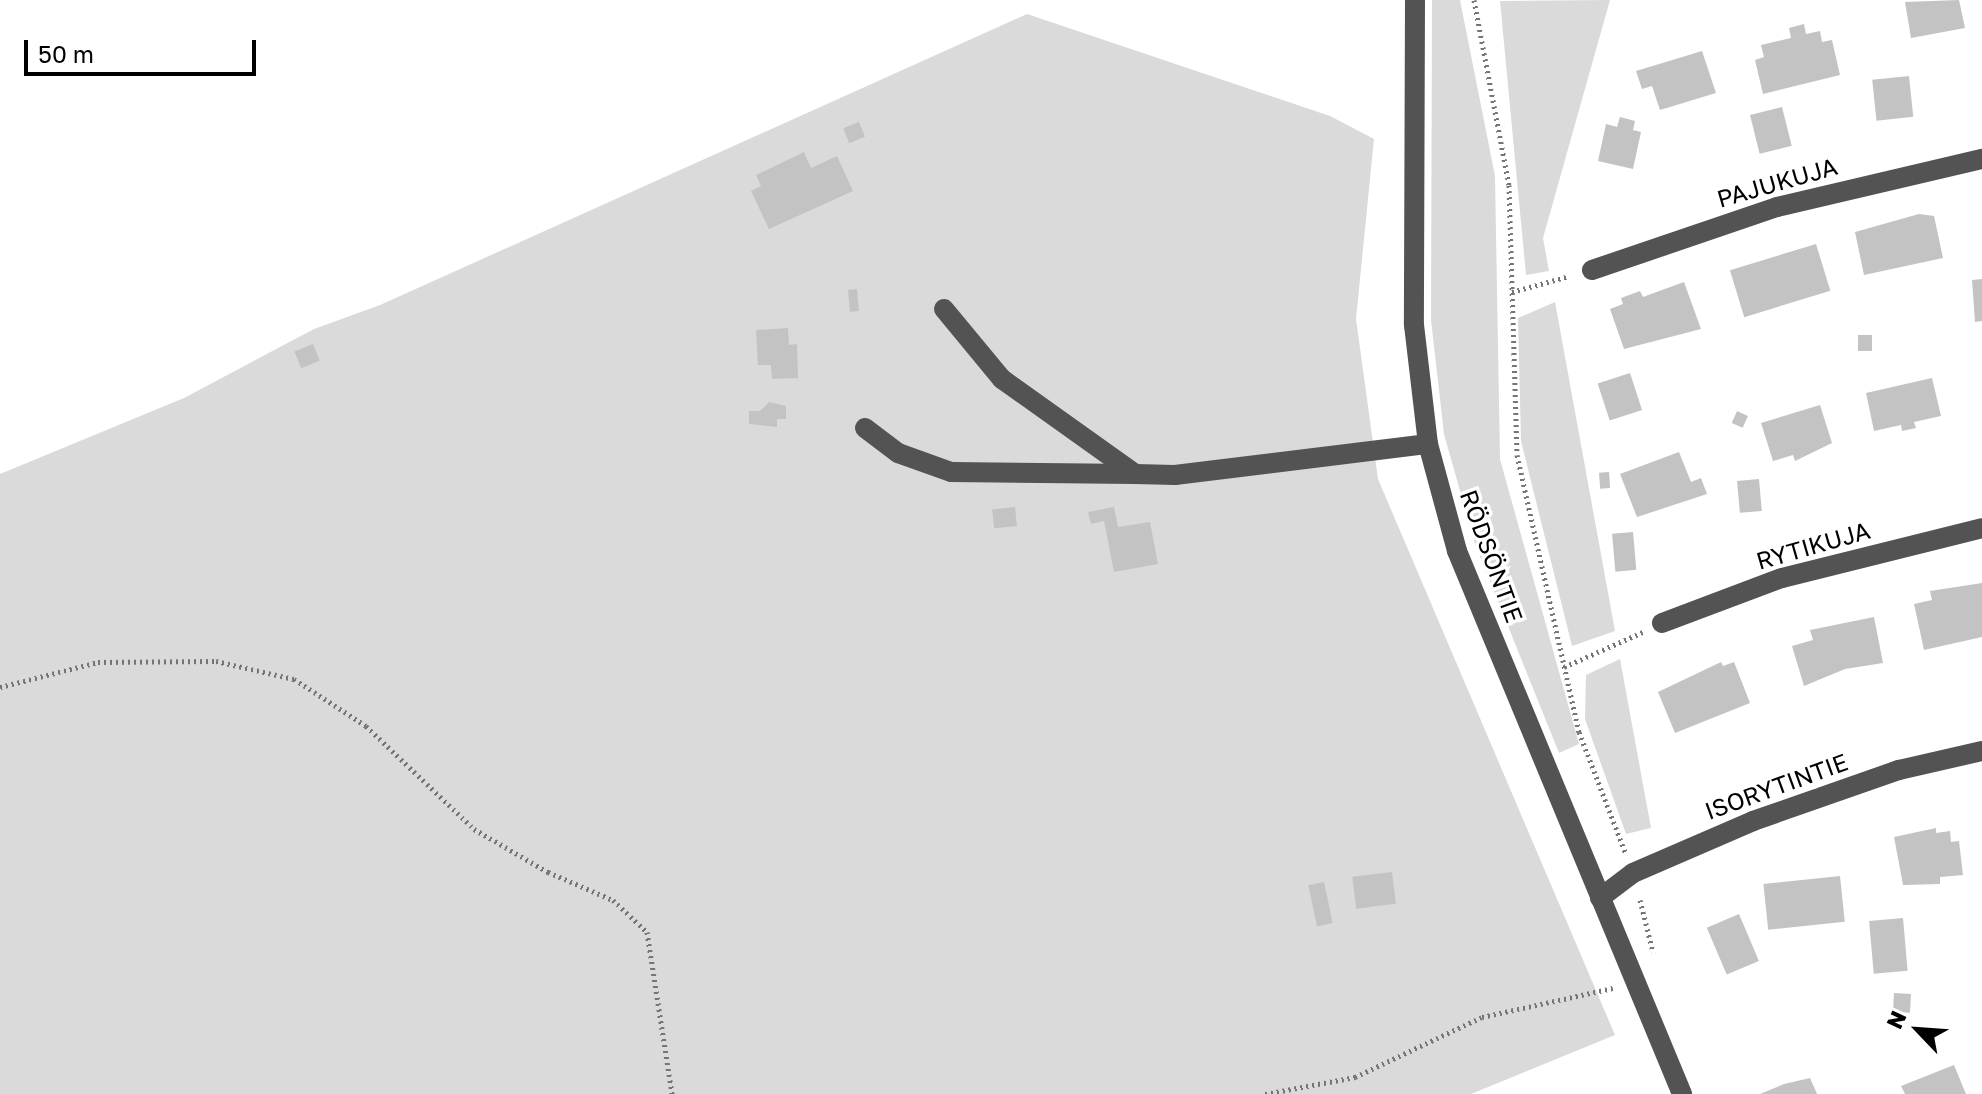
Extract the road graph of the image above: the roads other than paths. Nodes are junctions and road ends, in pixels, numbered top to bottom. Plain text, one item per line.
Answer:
1 (1415, 0) edge
2 (1982, 159) edge
3 (1592, 270) road end
4 (944, 309) dead end
5 (865, 428) dead end
6 (1428, 444) junction
7 (1135, 474) junction
8 (1982, 528) edge
9 (1662, 623) road end
10 (1982, 751) edge
11 (1600, 898) junction
12 (1682, 1094) edge

1 - 6 street, RÖDSÖNTIE
2 - 3 street, PAJUKUJA
4 - 7 street
5 - 7 street
6 - 7 street
6 - 11 street, RÖDSÖNTIE
8 - 9 street, RYTIKUJA
10 - 11 street, ISORYTINTIE
11 - 12 street, RÖDSÖNTIE

